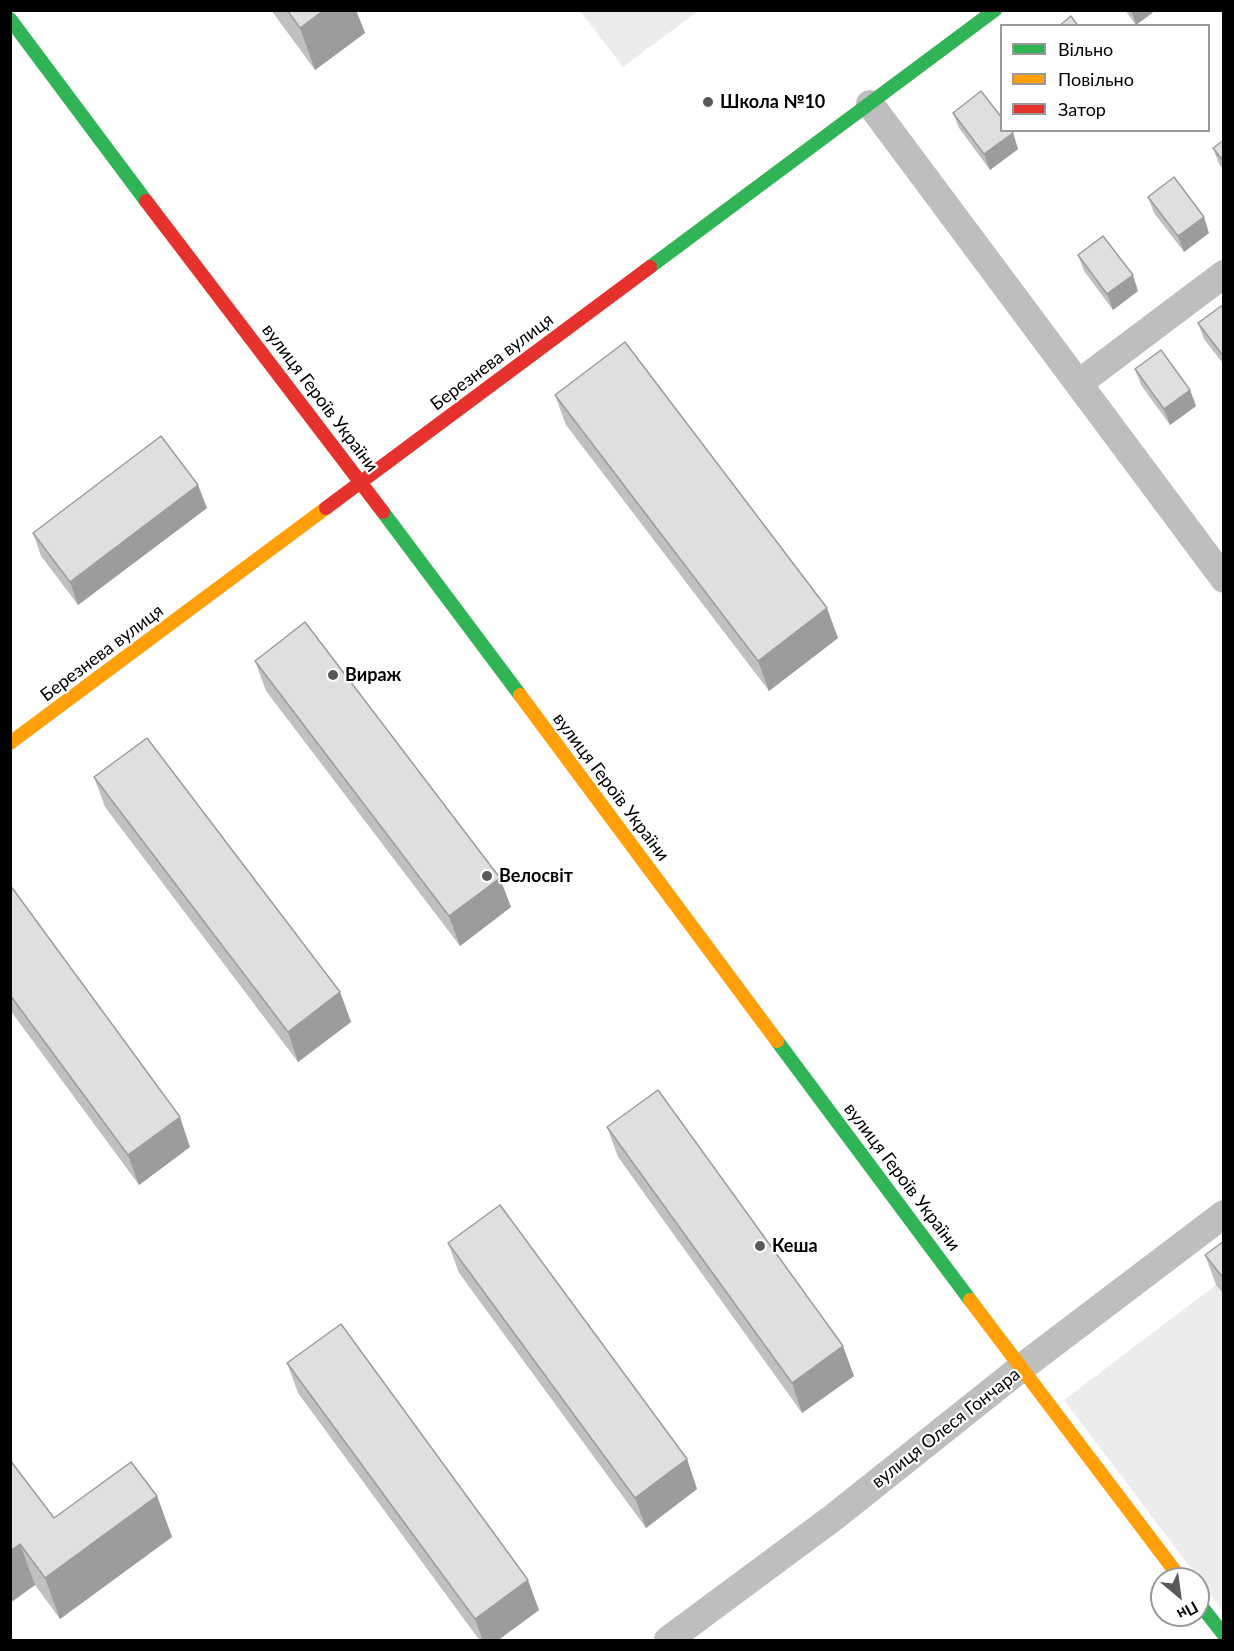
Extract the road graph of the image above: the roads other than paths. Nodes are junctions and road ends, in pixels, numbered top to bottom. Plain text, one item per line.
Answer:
1 (995, 10) edge
2 (10, 19) edge
3 (870, 104) junction
4 (1224, 274) edge
5 (1079, 383) junction
6 (361, 482) junction
7 (1224, 579) edge
8 (10, 743) edge
9 (1224, 1214) edge
10 (1022, 1368) junction
11 (1172, 1567) edge
12 (1210, 1617) edge
13 (1224, 1635) edge
14 (668, 1641) edge

1 - 3 street, Березнева вулиця
2 - 6 street, вулиця Героїв України
3 - 5 street
3 - 6 street, Березнева вулиця
4 - 5 street
5 - 7 street
6 - 8 street, Березнева вулиця
6 - 10 street, вулиця Героїв України
9 - 10 street, вулиця Олеся Гончара
10 - 11 street, вулиця Героїв України
10 - 14 street, вулиця Олеся Гончара
12 - 13 street

